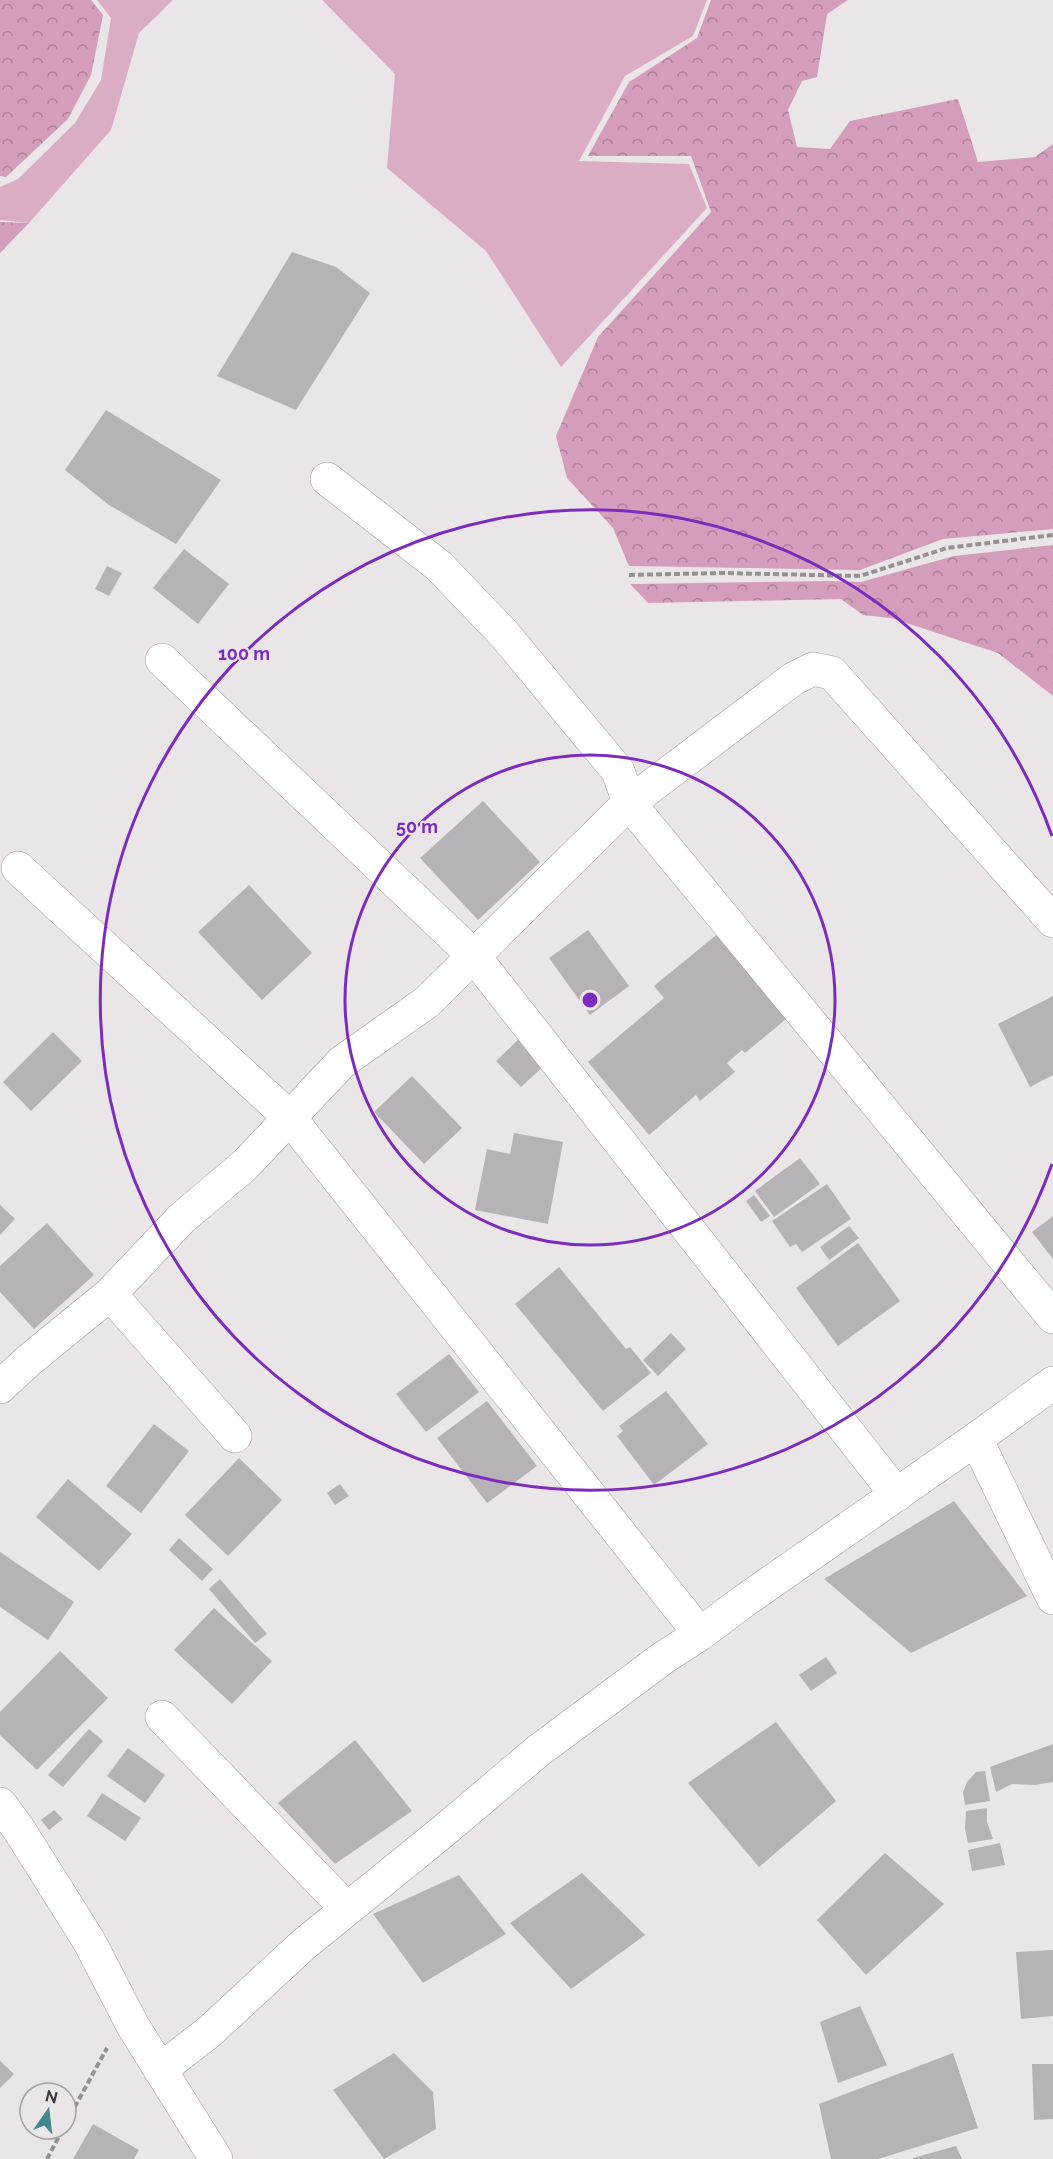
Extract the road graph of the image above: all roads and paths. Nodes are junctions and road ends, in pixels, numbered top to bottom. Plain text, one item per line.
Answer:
1 (327, 479) dead end
2 (1053, 535) edge
3 (629, 575) dead end
4 (162, 660) dead end
5 (629, 803) junction
6 (18, 868) dead end
7 (1053, 921) edge
8 (473, 955) junction
9 (289, 1117) junction
10 (110, 1294) junction
11 (1053, 1317) edge
12 (1053, 1383) edge
13 (0, 1386) edge
14 (235, 1436) dead end
15 (976, 1439) junction
16 (897, 1495) junction
17 (1053, 1598) edge
18 (700, 1634) junction
19 (162, 1717) dead end
20 (0, 1804) edge
21 (347, 1909) junction
22 (133, 2026) junction
23 (160, 2070) junction
24 (78, 2101) edge
25 (57, 2141) edge
26 (47, 2159) edge
27 (216, 2159) edge

1 - 5 street
2 - 3 path
4 - 8 street
5 - 7 street
5 - 8 street
5 - 11 street
6 - 9 street
8 - 9 street
8 - 16 street
9 - 10 street
9 - 18 street
10 - 13 street
10 - 14 street
12 - 15 street
15 - 16 street
15 - 17 street
16 - 18 street
18 - 21 street
19 - 21 street
20 - 22 street
21 - 23 street
22 - 23 street
22 - 24 path
23 - 27 street
25 - 26 path

